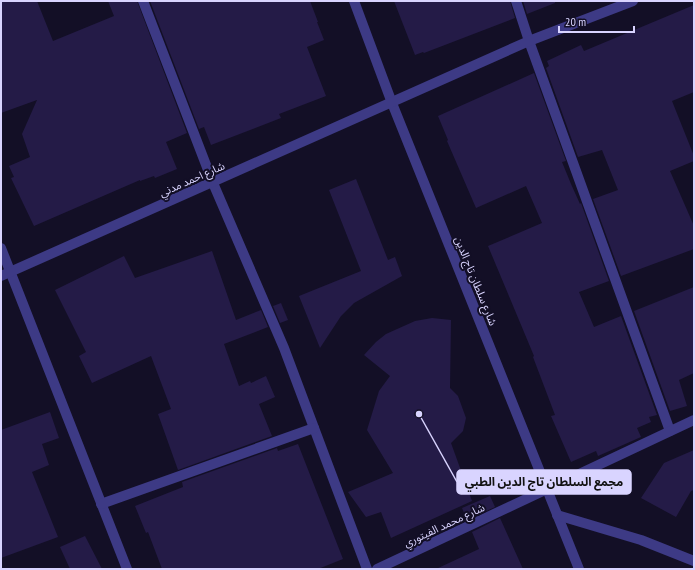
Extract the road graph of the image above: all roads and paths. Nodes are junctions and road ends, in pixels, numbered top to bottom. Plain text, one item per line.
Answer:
1 (143, 1) edge
2 (354, 1) edge
3 (516, 1) edge
4 (633, 1) edge
5 (529, 41) junction
6 (392, 103) junction
7 (213, 183) junction
8 (1, 248) edge
9 (11, 272) junction
10 (1, 276) edge
11 (694, 420) edge
12 (314, 428) junction
13 (670, 431) junction
14 (547, 490) junction
15 (101, 504) junction
16 (557, 515) junction
17 (694, 561) edge
18 (127, 569) edge
19 (367, 569) edge
20 (377, 569) edge
21 (578, 569) edge

1 - 7 street
2 - 6 street, شارع سلطان تاج الدين
3 - 5 street
4 - 5 street, شارع احمد مدني
5 - 6 street, شارع احمد مدني
5 - 13 street
6 - 7 street, شارع احمد مدني
6 - 14 street, شارع سلطان تاج الدين
7 - 9 street, شارع احمد مدني
7 - 12 street
8 - 9 street
9 - 10 street, شارع احمد مدني
9 - 15 street
11 - 13 street, شارع محمد الفيتوري
12 - 15 street
12 - 19 street
13 - 14 street, شارع محمد الفيتوري
14 - 16 street, شارع سلطان تاج الدين
14 - 20 street, شارع محمد الفيتوري
15 - 18 street
16 - 17 street
16 - 21 street, شارع سلطان تاج الدين

